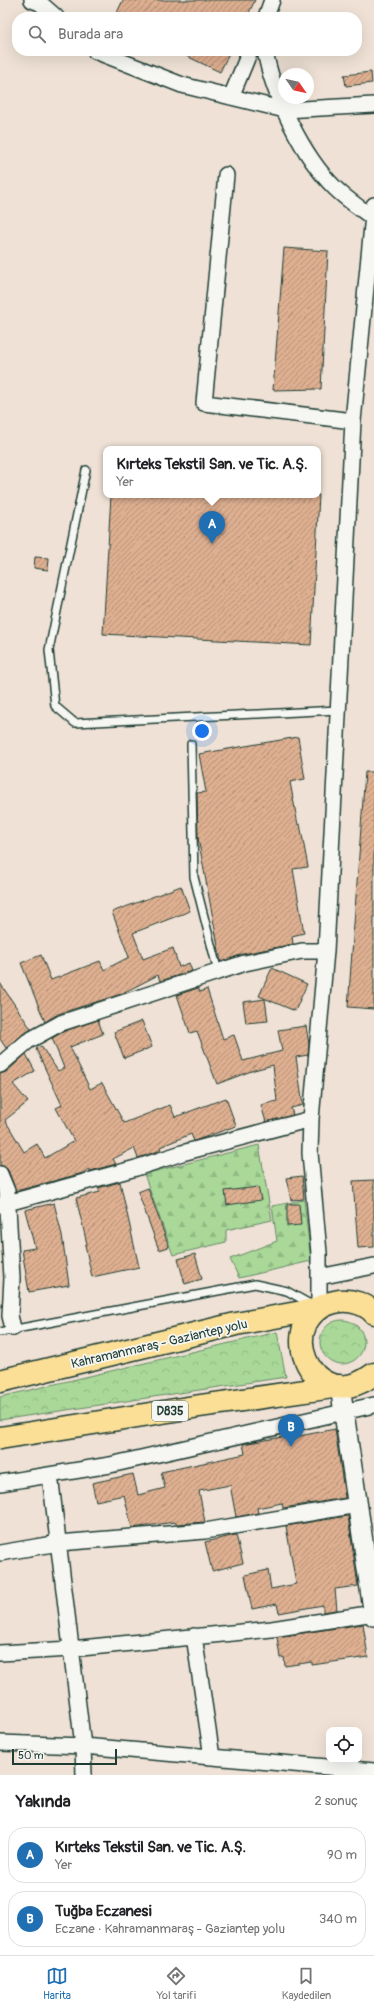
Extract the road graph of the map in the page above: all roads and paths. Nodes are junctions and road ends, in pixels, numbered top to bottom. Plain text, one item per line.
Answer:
1 (32, 0) edge
2 (50, 12) edge
3 (108, 56) edge
4 (248, 56) edge
5 (266, 56) edge
6 (231, 97) junction
7 (374, 105) edge
8 (285, 110) junction
9 (226, 175) dead end
10 (373, 211) edge
11 (354, 421) junction
12 (86, 470) dead end
13 (338, 710) junction
14 (191, 744) dead end
15 (326, 951) junction
16 (218, 972) junction
17 (0, 1065) edge
18 (311, 1119) junction
19 (0, 1174) edge
20 (4, 1204) edge
21 (374, 1266) edge
22 (319, 1277) junction
23 (374, 1297) edge
24 (346, 1300) junction
25 (319, 1309) junction
26 (374, 1313) edge
27 (6, 1330) edge
28 (371, 1378) edge
29 (0, 1381) edge
30 (340, 1386) junction
31 (374, 1406) edge
32 (343, 1412) junction
33 (0, 1438) edge
34 (50, 1475) junction
35 (0, 1483) edge
36 (357, 1505) junction
37 (59, 1543) junction
38 (0, 1553) edge
39 (374, 1614) edge
40 (194, 1636) junction
41 (72, 1649) junction
42 (0, 1653) edge
43 (0, 1743) edge
44 (83, 1746) junction
45 (212, 1758) junction
46 (374, 1772) edge
47 (84, 1775) edge

1 - 2 street
3 - 6 street
4 - 6 street
5 - 8 street
6 - 8 street
7 - 8 street
8 - 10 street
9 - 11 street
10 - 11 street
11 - 13 street
12 - 13 lane
13 - 15 street
14 - 16 lane
15 - 16 street
15 - 18 street
16 - 17 street
18 - 20 street
18 - 22 street
19 - 20 street
20 - 27 street
21 - 22 street
22 - 25 street
23 - 24 highway
24 - 25 highway
24 - 26 highway
25 - 27 lane
25 - 29 highway, Kahramanmaraş - Gaziantep yolu
25 - 30 highway
28 - 30 highway
30 - 32 street
30 - 33 highway, D835
31 - 32 street
32 - 34 street
32 - 36 street
34 - 35 street
34 - 37 street
36 - 37 street
36 - 39 street
37 - 38 street
37 - 41 street
39 - 40 street
40 - 41 street
40 - 45 street
41 - 42 street
41 - 44 street
43 - 44 street
44 - 45 street
44 - 47 street
45 - 46 street

